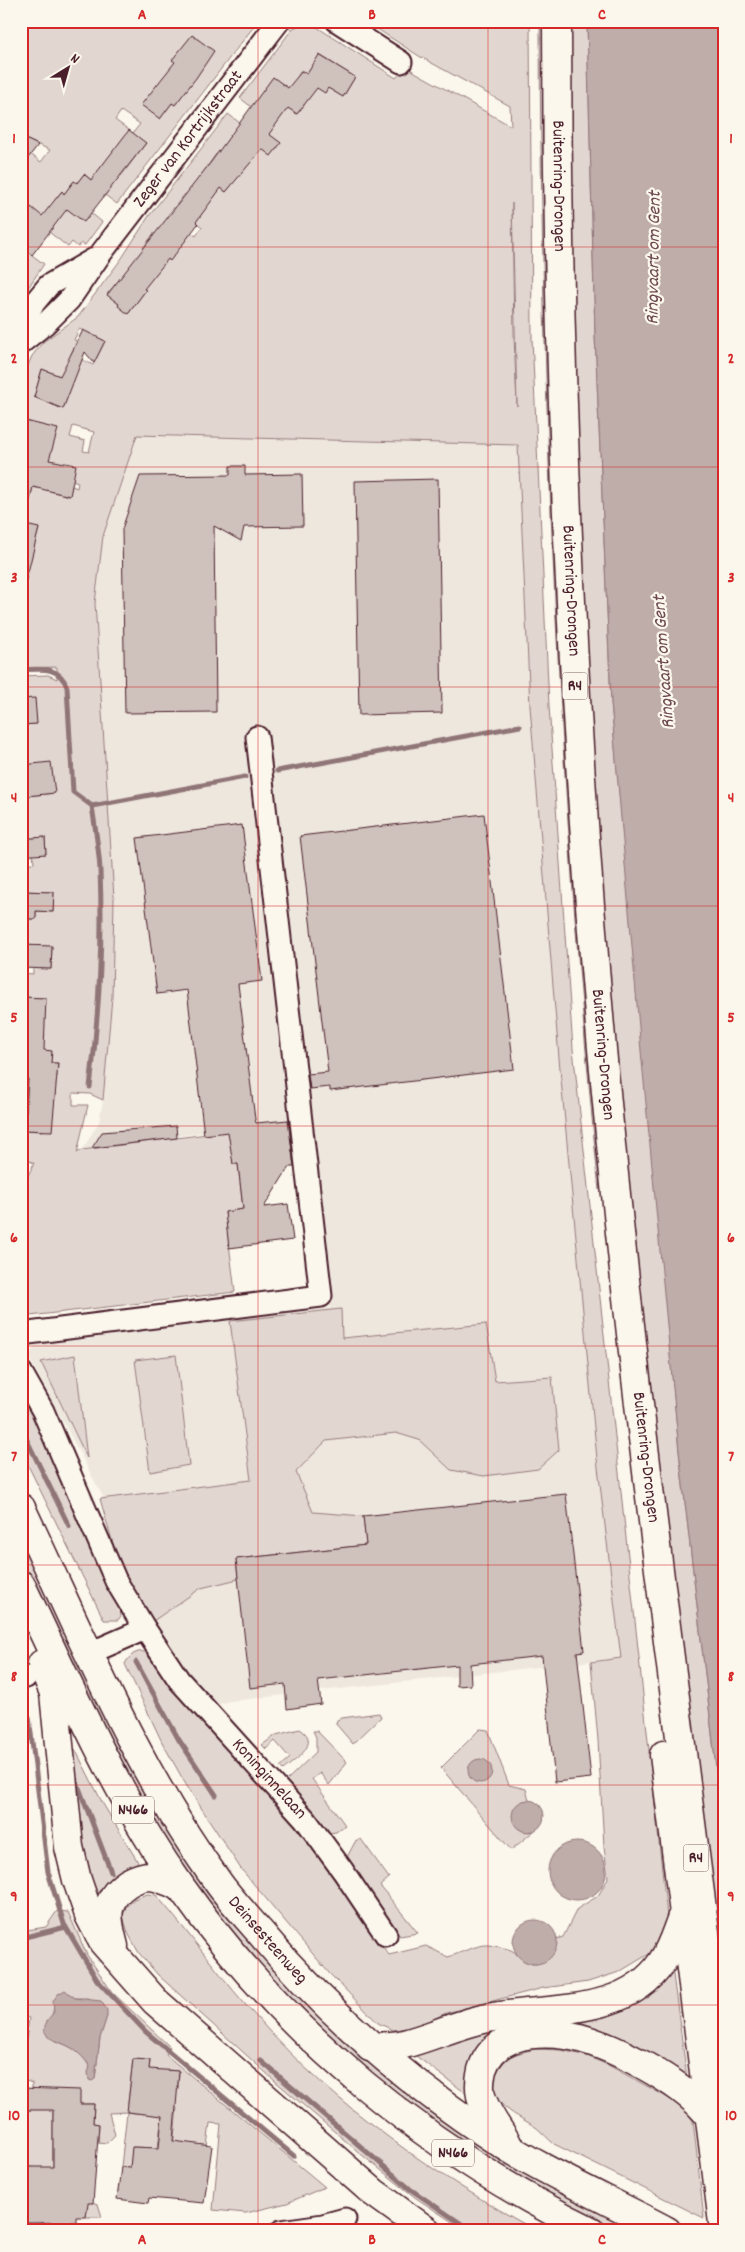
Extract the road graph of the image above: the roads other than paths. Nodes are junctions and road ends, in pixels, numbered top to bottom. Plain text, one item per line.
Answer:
1 (279, 21) edge
2 (337, 21) edge
3 (557, 21) edge
4 (401, 62) dead end
5 (99, 256) junction
6 (21, 329) edge
7 (21, 343) edge
8 (257, 737) dead end
9 (21, 1334) edge
10 (21, 1372) edge
11 (21, 1508) edge
12 (21, 1585) edge
13 (21, 1614) edge
14 (145, 1629) junction
15 (667, 1635) junction
16 (90, 1653) junction
17 (180, 1886) junction
18 (683, 1913) junction
19 (386, 1935) dead end
20 (117, 1957) junction
21 (370, 2047) junction
22 (724, 2082) edge
23 (708, 2114) junction
24 (512, 2150) junction
25 (345, 2219) dead end
26 (281, 2231) edge
27 (427, 2231) edge
28 (591, 2231) edge
29 (667, 2231) edge
30 (724, 2231) edge

1 - 5 street, Zeger van Kortrijkstraat
2 - 4 street
3 - 15 highway, Buitenring-Drongen / R4
5 - 6 street, Zeger van Kortrijkstraat
5 - 7 street, Zeger van Kortrijkstraat
8 - 9 street
10 - 14 street, Koninginnelaan
11 - 16 highway, Deinsesteenweg / N466
12 - 17 highway, Deinsesteenweg / N466
13 - 20 highway
14 - 16 street
14 - 19 street, Koninginnelaan
15 - 18 highway
15 - 22 highway, Buitenring-Drongen / R4
16 - 21 highway, Deinsesteenweg / N466
17 - 20 highway
17 - 28 highway, Deinsesteenweg / N466
18 - 21 highway
18 - 23 highway
20 - 27 highway
21 - 24 highway, Deinsesteenweg / N466
23 - 24 highway
23 - 30 highway
24 - 29 highway, Deinsesteenweg / N466
25 - 26 street

